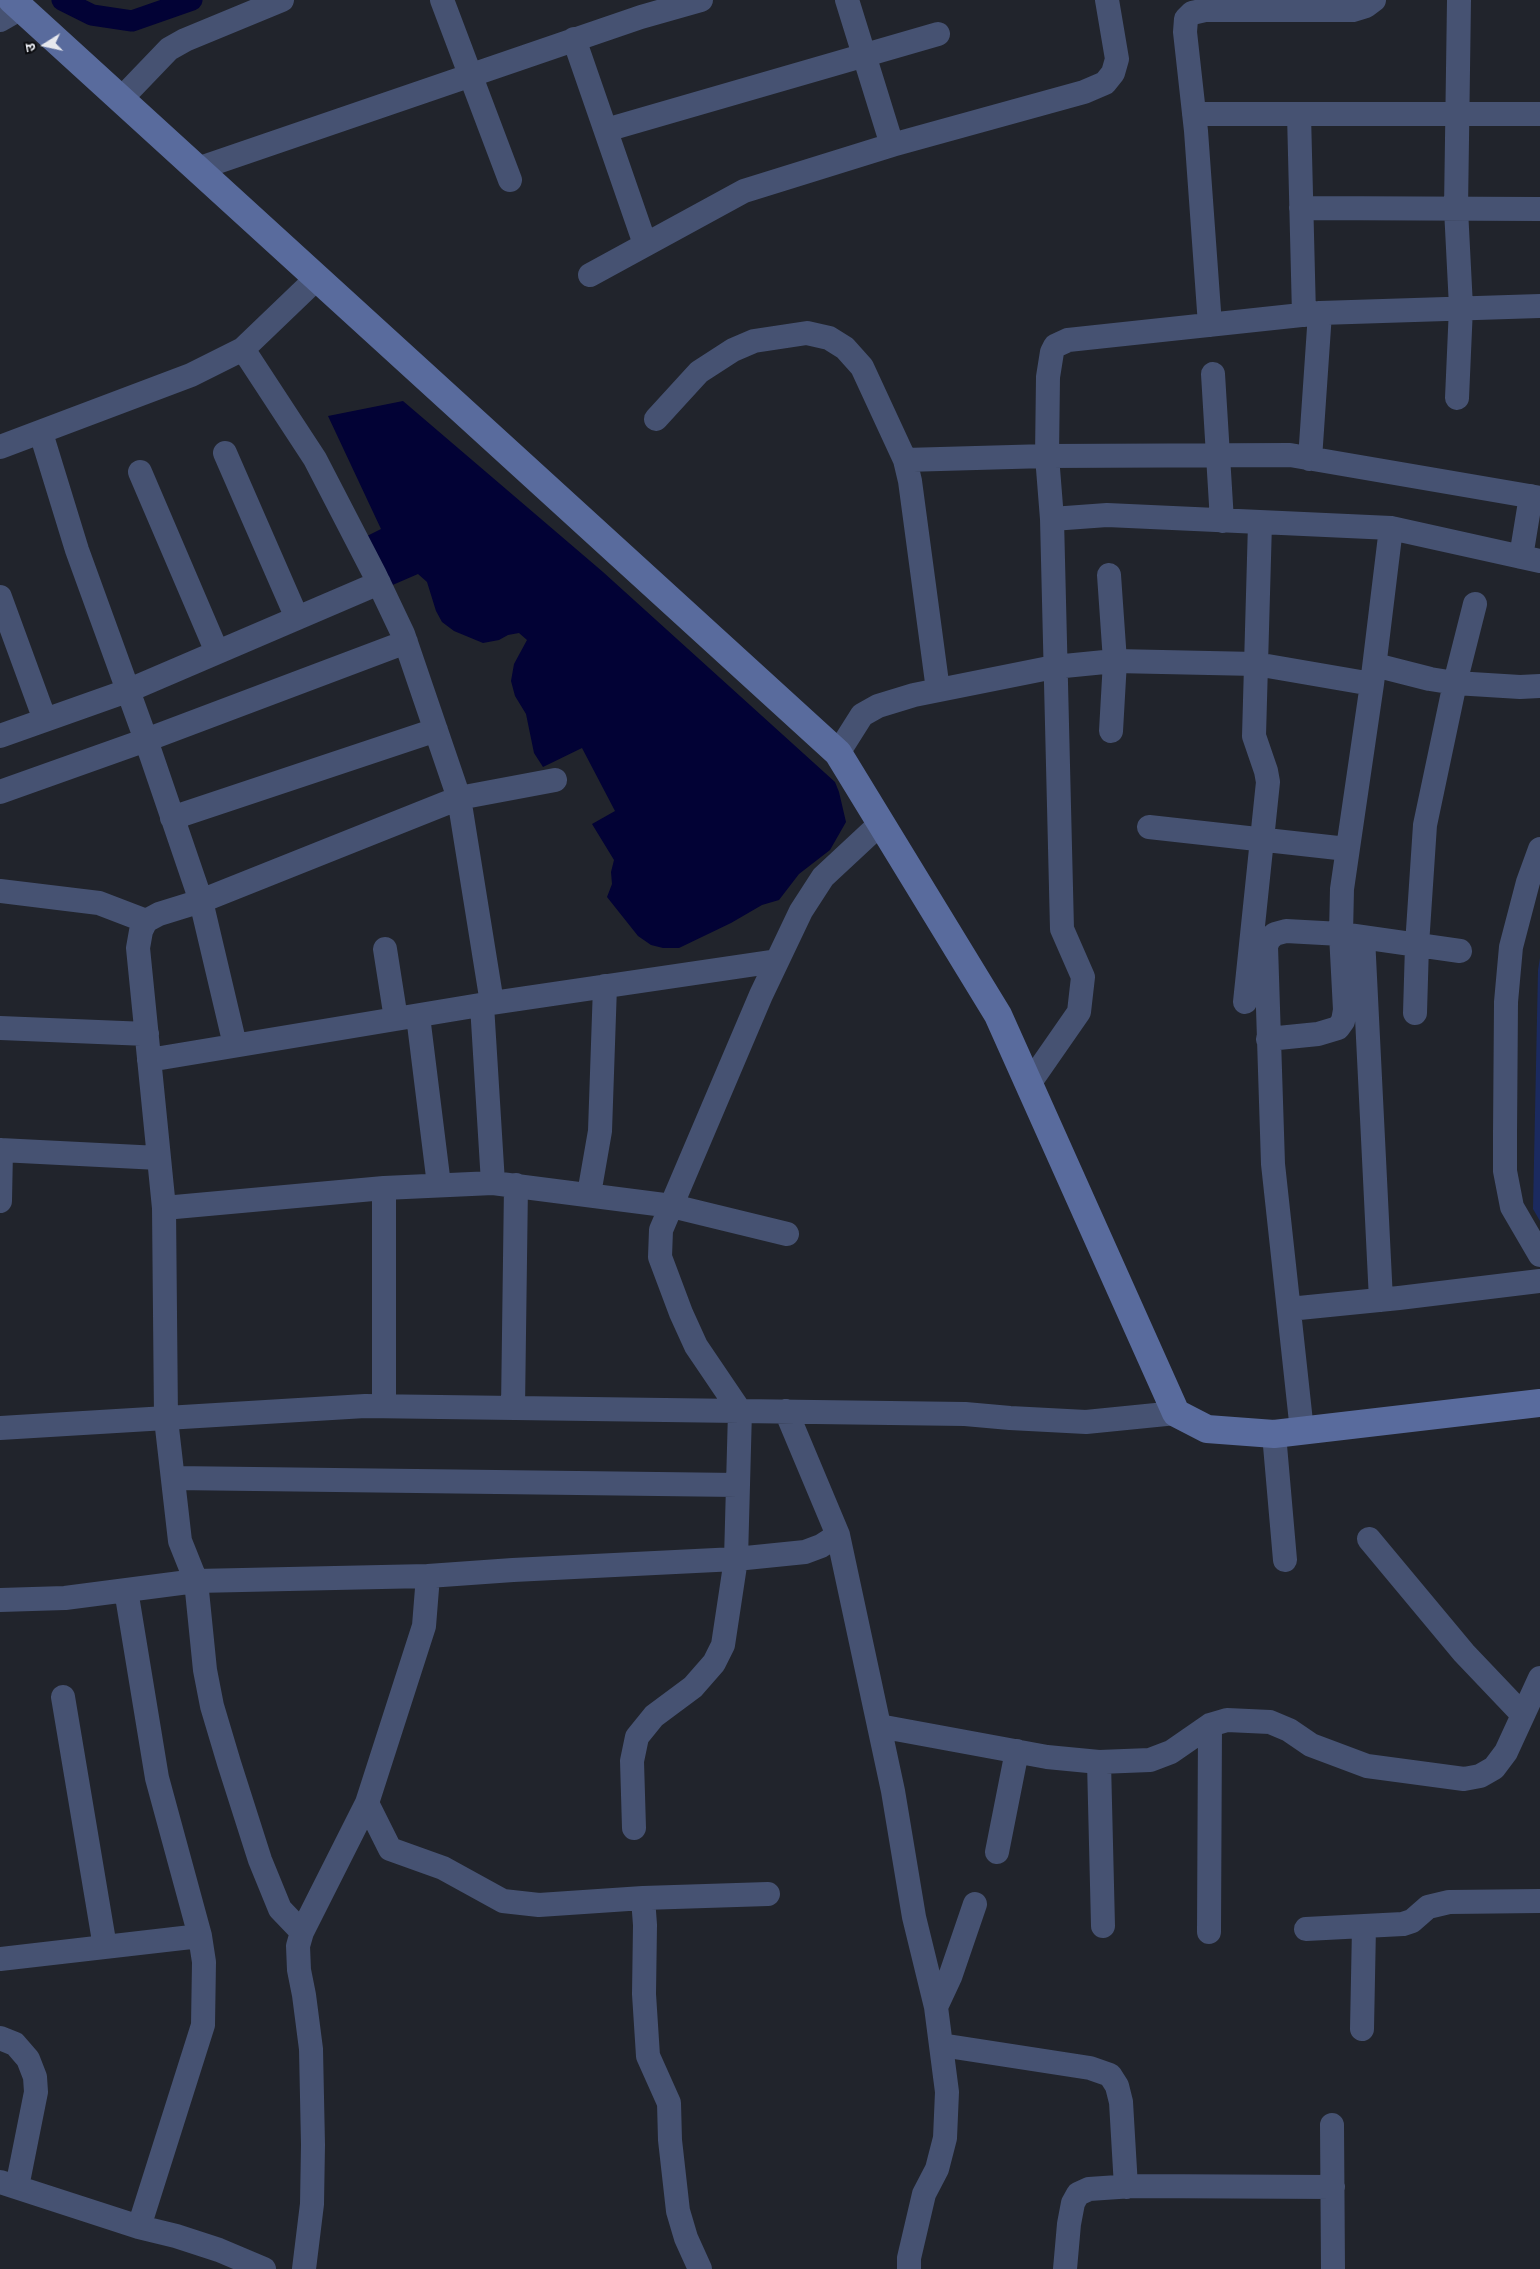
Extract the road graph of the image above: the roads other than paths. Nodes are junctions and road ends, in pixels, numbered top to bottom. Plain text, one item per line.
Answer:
1 (282, 0) edge
2 (442, 0) edge
3 (701, 0) edge
4 (847, 0) edge
5 (1107, 0) edge
6 (1374, 0) edge
7 (1459, 0) edge
8 (1251, 5) edge
9 (11, 9) edge
10 (938, 34) dead end
11 (574, 40) junction
12 (864, 54) junction
13 (471, 76) junction
14 (121, 99) junction
15 (1457, 113) junction
16 (1194, 114) junction
17 (1299, 114) junction
18 (1540, 114) edge
19 (606, 130) junction
20 (892, 145) junction
21 (197, 169) junction
22 (510, 180) dead end
23 (1301, 208) junction
24 (1456, 209) junction
25 (1540, 209) edge
26 (645, 244) junction
27 (590, 275) dead end
28 (317, 278) junction
29 (1540, 306) edge
30 (1461, 307) junction
31 (1312, 314) junction
32 (1210, 325) junction
33 (243, 349) junction
34 (1213, 374) dead end
35 (1457, 398) dead end
36 (656, 419) dead end
37 (41, 433) junction
38 (0, 448) edge
39 (224, 453) dead end
40 (1047, 456) junction
41 (1219, 456) junction
42 (1310, 459) junction
43 (905, 460) junction
44 (140, 472) dead end
45 (1536, 497) edge
46 (1052, 519) junction
47 (1222, 521) junction
48 (1260, 523) junction
49 (1391, 528) junction
50 (1530, 559) edge
51 (1109, 575) dead end
52 (379, 583) junction
53 (0, 597) edge
54 (1475, 604) dead end
55 (296, 618) junction
56 (406, 642) junction
57 (217, 652) junction
58 (1115, 661) junction
59 (1256, 664) junction
60 (1054, 667) junction
61 (1374, 675) junction
62 (1455, 683) junction
63 (1540, 686) edge
64 (938, 690) junction
65 (127, 691) junction
66 (45, 720) junction
67 (436, 730) junction
68 (1111, 731) dead end
69 (0, 736) edge
70 (146, 740) junction
71 (838, 753) junction
72 (554, 780) dead end
73 (0, 792) edge
74 (459, 798) junction
75 (172, 818) junction
76 (881, 823) junction
77 (1149, 827) dead end
78 (1261, 841) junction
79 (1347, 849) junction
80 (1540, 849) edge
81 (0, 891) edge
82 (201, 901) junction
83 (146, 921) junction
84 (1352, 936) junction
85 (1417, 945) junction
86 (385, 949) dead end
87 (1460, 951) dead end
88 (777, 961) junction
89 (605, 986) junction
90 (1245, 1002) dead end
91 (487, 1004) junction
92 (1416, 1013) dead end
93 (407, 1018) junction
94 (0, 1028) edge
95 (147, 1034) junction
96 (1268, 1039) junction
97 (235, 1045) junction
98 (150, 1060) junction
99 (1029, 1084) junction
100 (1, 1150) edge
101 (159, 1158) junction
102 (504, 1184) junction
103 (439, 1185) junction
104 (384, 1188) junction
105 (589, 1194) junction
106 (0, 1201) edge
107 (672, 1206) junction
108 (164, 1208) junction
109 (787, 1234) dead end
110 (1540, 1255) edge
111 (1540, 1281) edge
112 (1381, 1300) junction
113 (1289, 1309) junction
114 (1540, 1403) edge
115 (384, 1406) junction
116 (513, 1408) junction
117 (740, 1411) junction
118 (786, 1412) junction
119 (1176, 1413) junction
120 (166, 1419) junction
121 (0, 1428) edge
122 (1302, 1431) junction
123 (1274, 1434) junction
124 (174, 1478) junction
125 (738, 1485) junction
126 (838, 1535) junction
127 (1369, 1539) dead end
128 (736, 1559) junction
129 (1285, 1560) dead end
130 (428, 1576) junction
131 (196, 1582) junction
132 (126, 1590) junction
133 (0, 1600) edge
134 (1540, 1678) edge
135 (63, 1697) dead end
136 (1523, 1715) junction
137 (1210, 1725) junction
138 (879, 1726) junction
139 (1017, 1751) junction
140 (1099, 1762) junction
141 (367, 1803) junction
142 (634, 1828) dead end
143 (997, 1852) dead end
144 (768, 1894) dead end
145 (643, 1898) junction
146 (1540, 1901) edge
147 (975, 1904) dead end
148 (1103, 1926) dead end
149 (1364, 1926) junction
150 (1306, 1928) dead end
151 (302, 1932) junction
152 (1209, 1932) dead end
153 (200, 1936) junction
154 (105, 1947) junction
155 (0, 1959) edge
156 (936, 2007) junction
157 (1362, 2028) dead end
158 (0, 2038) edge
159 (941, 2046) junction
160 (1332, 2125) dead end
161 (9, 2185) edge
162 (1126, 2187) junction
163 (1333, 2187) junction
164 (140, 2227) junction
165 (264, 2269) edge
166 (304, 2269) edge
167 (700, 2269) edge
168 (909, 2269) edge
169 (1065, 2269) edge
170 (1333, 2269) edge

1 - 14 street
2 - 13 street
3 - 11 street
4 - 12 street
5 - 20 street
6 - 8 street
7 - 15 street
8 - 16 street
9 - 14 main road
10 - 12 street
11 - 13 street
11 - 19 street
12 - 19 street
12 - 20 street
13 - 21 street
13 - 22 street
14 - 21 main road
15 - 17 street
15 - 18 street
15 - 24 street
16 - 17 street
16 - 32 street
17 - 23 street
19 - 26 street
20 - 26 street
21 - 28 main road
23 - 24 street
23 - 31 street
24 - 25 street
24 - 30 street
26 - 27 street
28 - 33 street
28 - 71 main road
29 - 30 street
30 - 31 street
30 - 35 street
31 - 32 street
31 - 42 street
32 - 40 street
33 - 37 street
33 - 52 street
34 - 41 street
36 - 43 street
37 - 38 street
37 - 65 street
39 - 55 street
40 - 41 street
40 - 43 street
40 - 46 street
41 - 42 street
41 - 47 street
42 - 45 street
43 - 64 street
44 - 57 street
45 - 50 street
46 - 47 street
46 - 60 street
47 - 48 street
48 - 49 street
48 - 59 street
49 - 50 street
49 - 61 street
51 - 58 street
52 - 55 street
52 - 56 street
53 - 66 street
54 - 62 street
55 - 57 street
56 - 67 street
56 - 70 street
57 - 65 street
58 - 59 street
58 - 60 street
58 - 68 street
59 - 61 street
59 - 78 street
60 - 64 street
60 - 99 street
61 - 62 street
61 - 79 street
62 - 63 street
62 - 85 street
64 - 71 street
65 - 66 street
65 - 70 street
66 - 69 street
67 - 74 street
67 - 75 street
70 - 73 street
70 - 75 street
71 - 76 main road
72 - 74 street
74 - 82 street
74 - 91 street
75 - 82 street
76 - 88 street
76 - 99 main road
77 - 78 street
78 - 79 street
78 - 90 street
79 - 84 street
80 - 110 street
81 - 83 street
82 - 83 street
82 - 97 street
83 - 95 street
84 - 85 street
84 - 96 street
84 - 96 street
84 - 112 street
85 - 87 street
85 - 92 street
86 - 93 street
88 - 89 street
88 - 107 street
89 - 91 street
89 - 105 street
91 - 93 street
91 - 102 street
93 - 97 street
93 - 103 street
94 - 95 street
95 - 98 street
96 - 113 street
97 - 98 street
98 - 101 street
99 - 119 main road
100 - 101 street
100 - 106 street
101 - 108 street
102 - 103 street
102 - 105 street
102 - 116 street
103 - 104 street
104 - 108 street
104 - 115 street
105 - 107 street
107 - 109 street
107 - 117 street
108 - 120 street
111 - 112 street
112 - 113 street
113 - 122 street
114 - 122 main road
115 - 116 street
115 - 120 street
116 - 117 street
117 - 118 street
117 - 125 street
118 - 119 street
118 - 126 street
119 - 123 main road
120 - 121 street
120 - 124 street
122 - 123 main road
123 - 129 street
124 - 125 street
124 - 131 street
125 - 128 street
126 - 128 street
126 - 138 street
127 - 136 street
128 - 130 street
128 - 142 street
130 - 131 street
130 - 141 street
131 - 132 street
131 - 151 street
132 - 133 street
132 - 153 street
134 - 136 street
135 - 154 street
136 - 137 street
137 - 140 street
137 - 152 street
138 - 139 street
138 - 156 street
139 - 140 street
139 - 143 street
140 - 148 street
141 - 145 street
141 - 151 street
144 - 145 street
145 - 167 street
146 - 149 street
147 - 156 street
149 - 150 street
149 - 157 street
151 - 166 street
153 - 154 street
153 - 164 street
154 - 155 street
156 - 159 street
158 - 161 street
159 - 162 street
159 - 168 street
160 - 163 street
161 - 164 street
162 - 163 street
162 - 169 street
163 - 170 street
164 - 165 street

